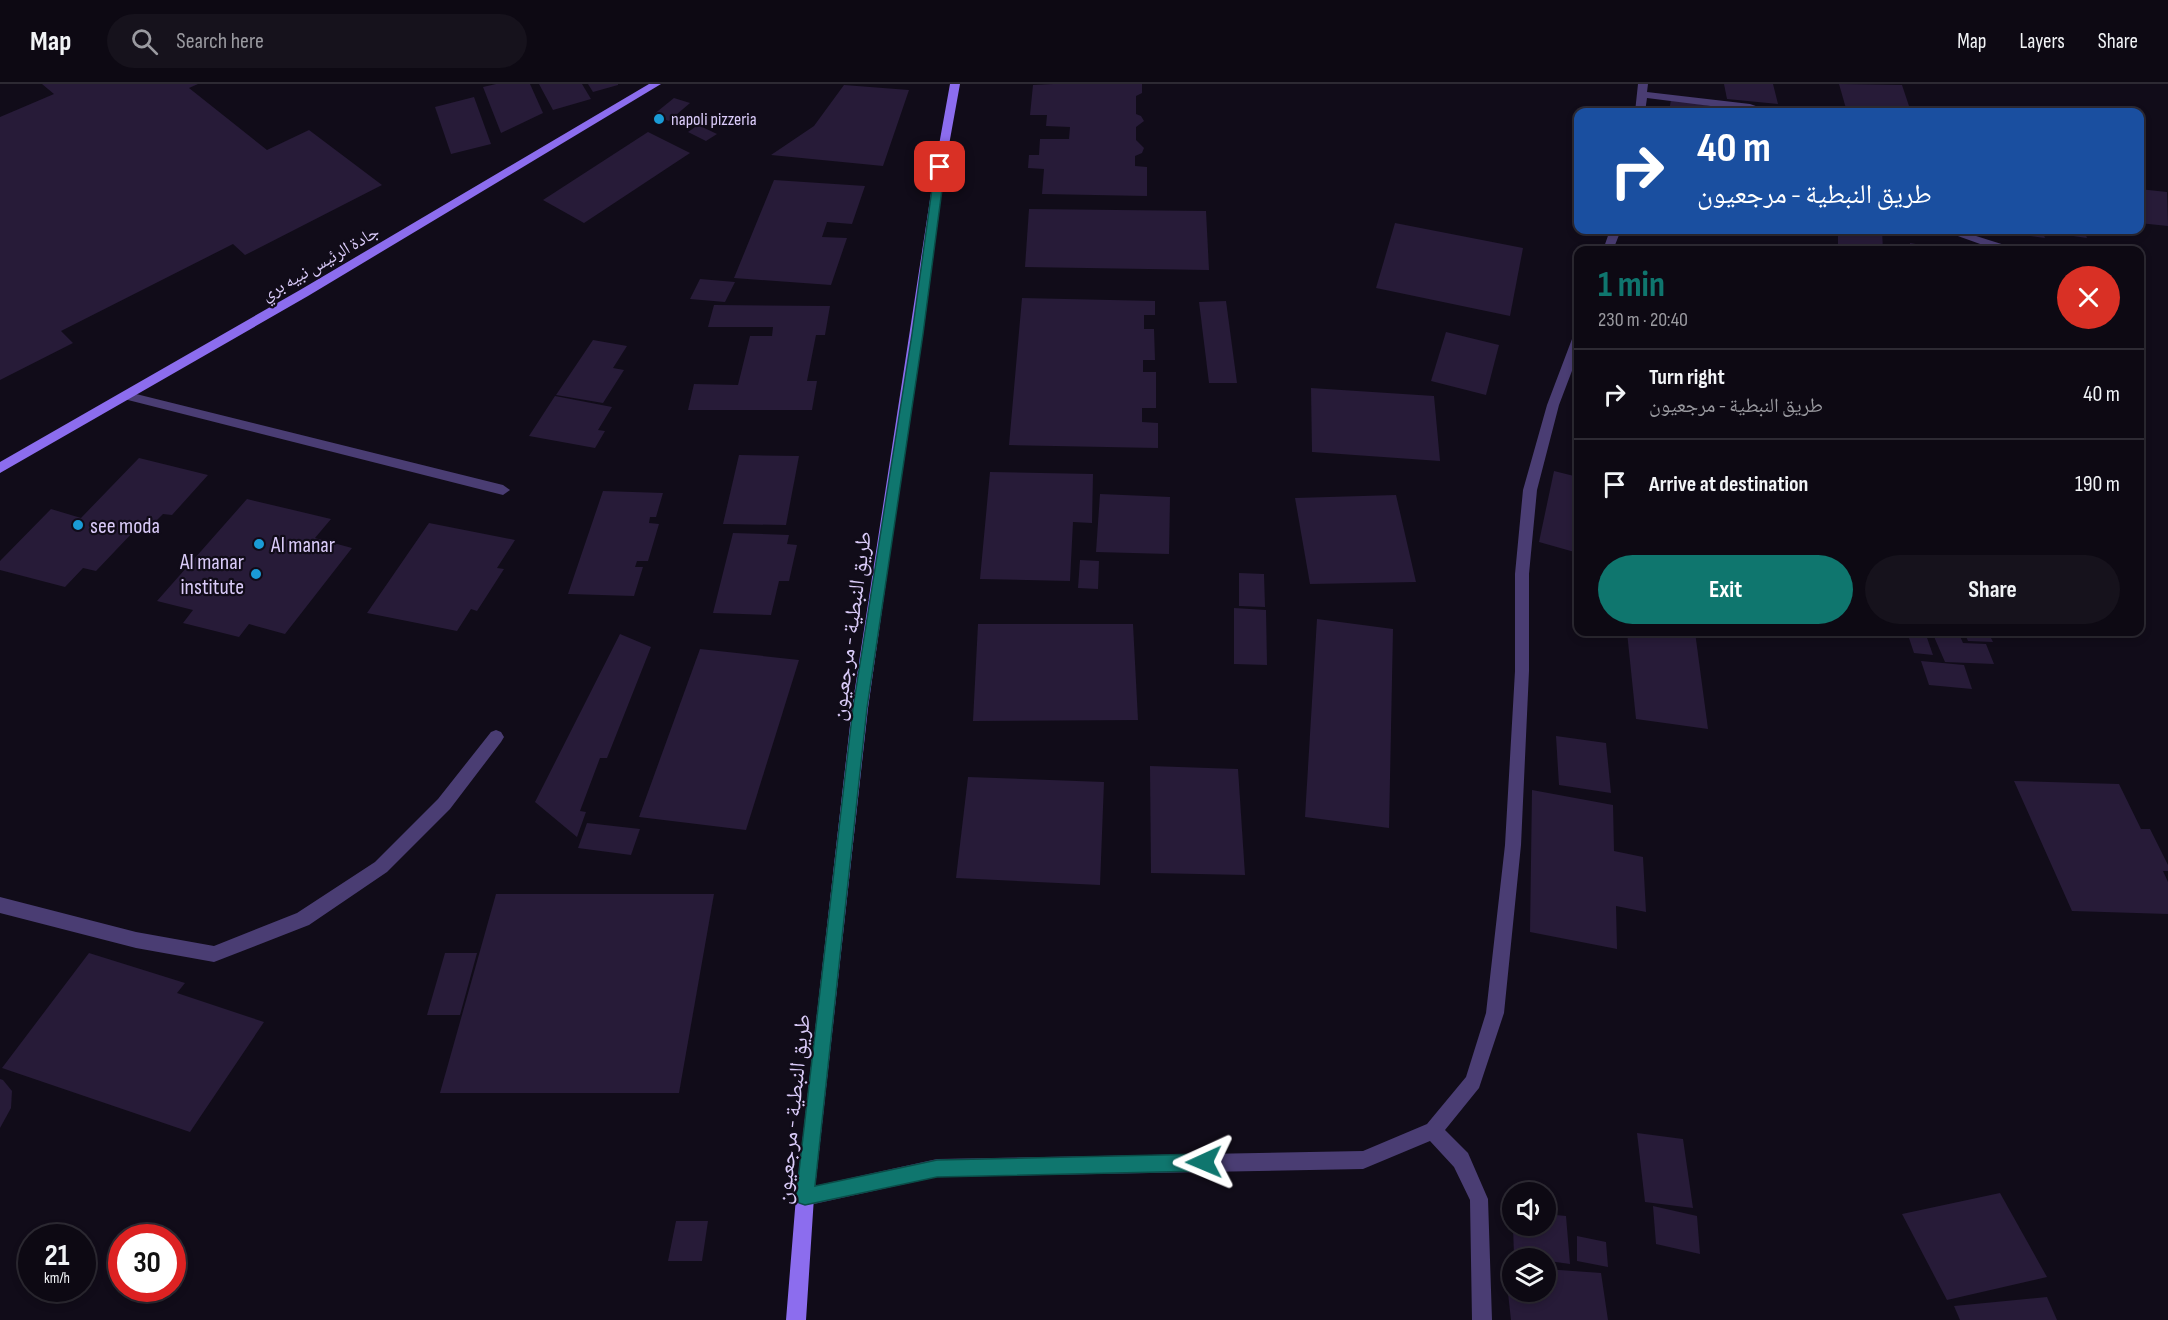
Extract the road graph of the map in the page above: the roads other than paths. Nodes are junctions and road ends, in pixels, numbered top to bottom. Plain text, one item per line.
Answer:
1 (656, 84) edge
2 (955, 84) edge
3 (1643, 89) edge
4 (1641, 108) edge
5 (1754, 108) edge
6 (1959, 234) edge
7 (1995, 246) edge
8 (1574, 350) edge
9 (128, 396) junction
10 (0, 468) edge
11 (503, 489) dead end
12 (496, 737) dead end
13 (0, 905) edge
14 (1433, 1131) junction
15 (805, 1197) junction
16 (796, 1320) edge
17 (1482, 1320) edge

1 - 9 main road, جادة الرئيس نبيه بري
2 - 15 main road, طريق النبطية - مرجعيون
3 - 4 street
3 - 5 street
6 - 7 street
8 - 14 street
9 - 10 main road, جادة الرئيس نبيه بري
9 - 11 street
12 - 13 street
14 - 15 street
14 - 17 street
15 - 16 main road, طريق النبطية - مرجعيون

